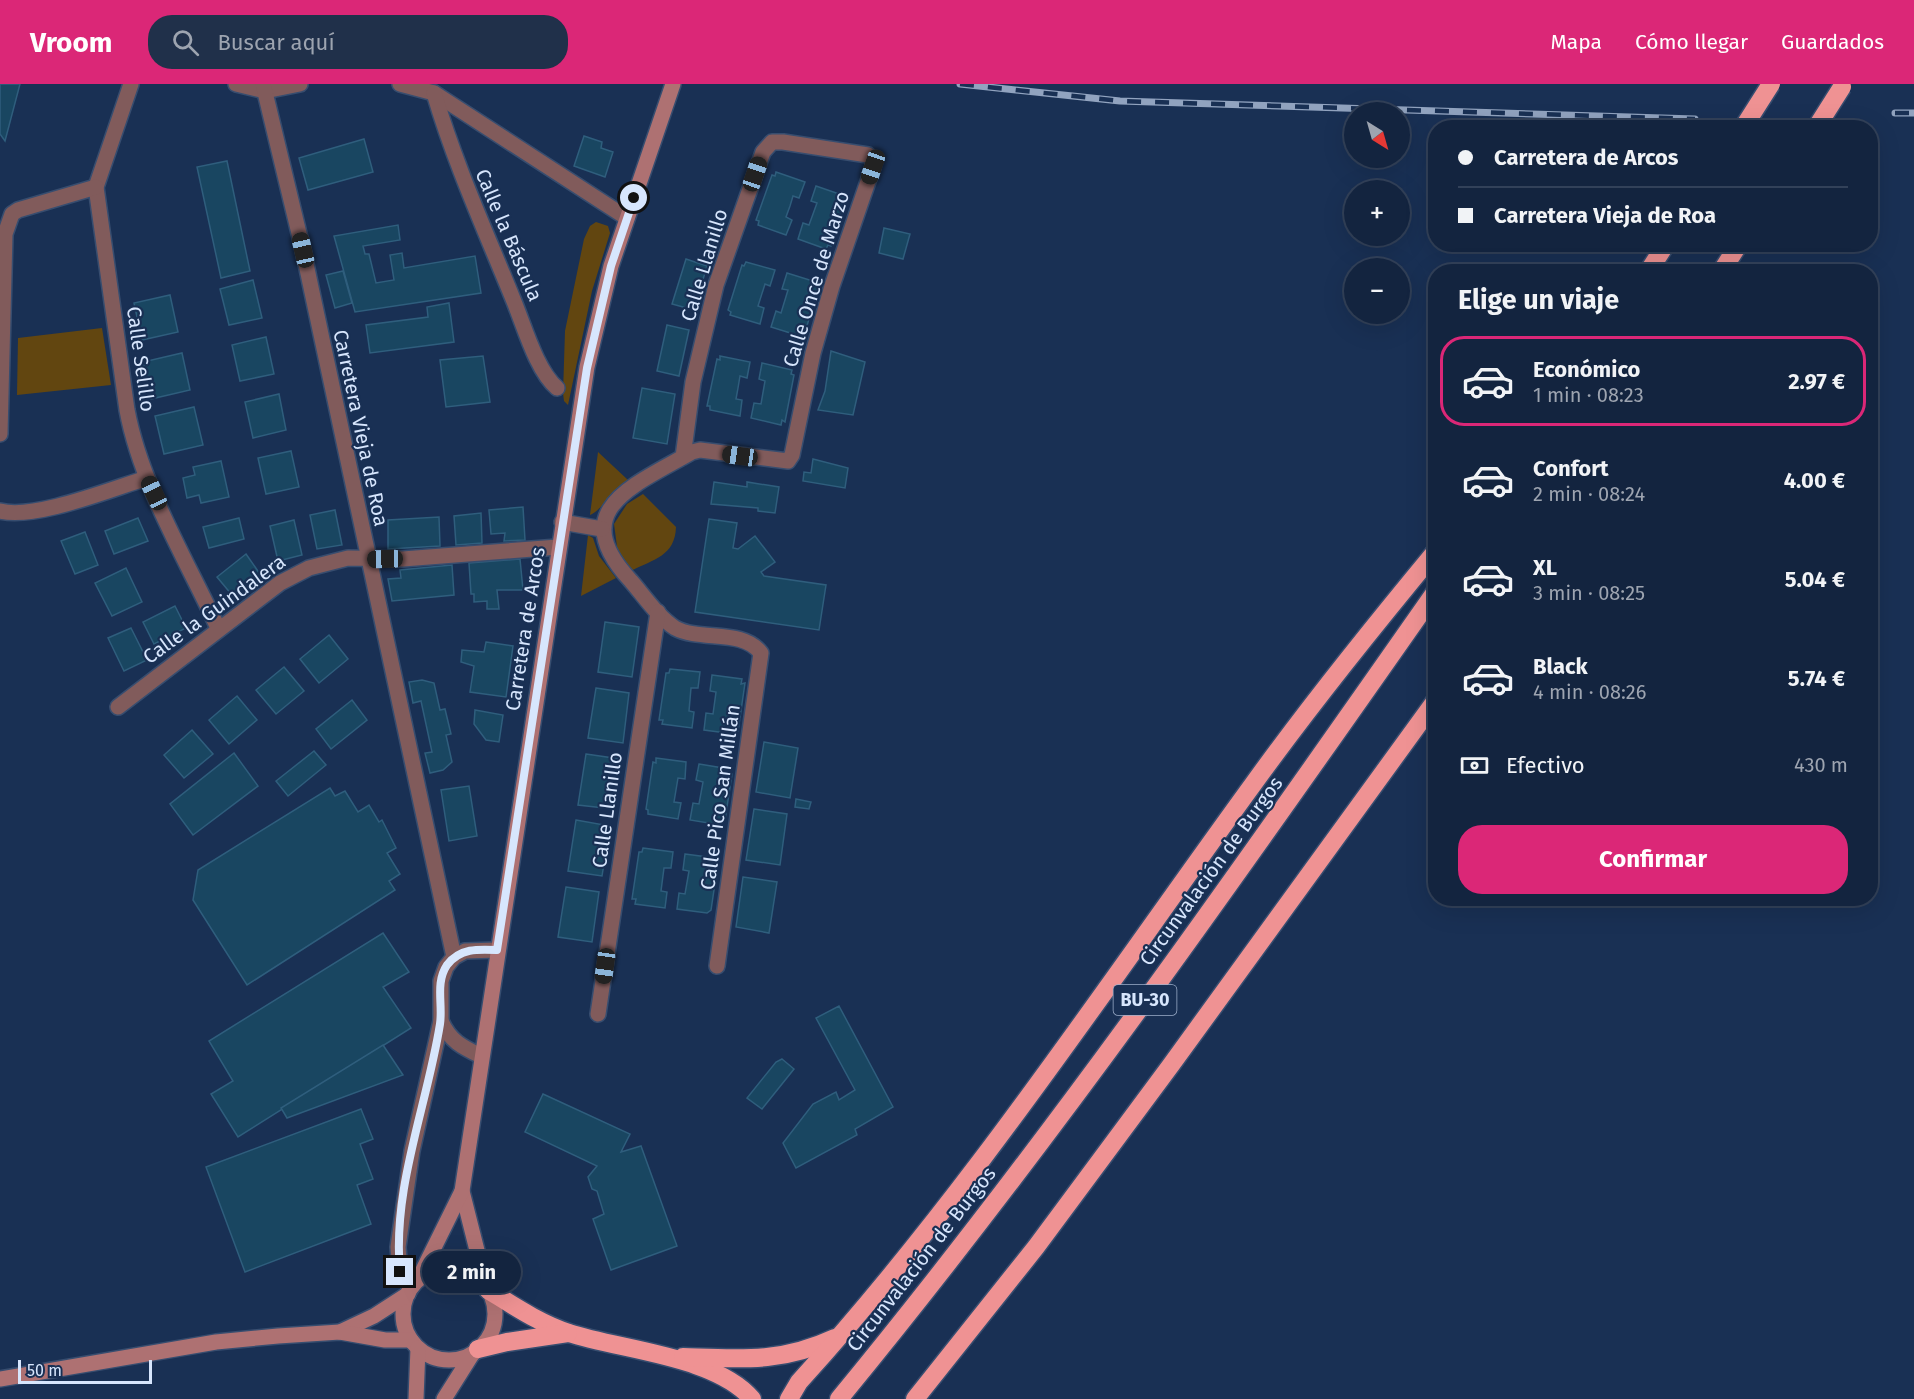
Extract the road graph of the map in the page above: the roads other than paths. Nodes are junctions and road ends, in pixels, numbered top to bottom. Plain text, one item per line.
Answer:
1 (131, 84) edge
2 (236, 84) edge
3 (300, 84) edge
4 (400, 84) edge
5 (673, 84) edge
6 (1771, 84) edge
7 (1843, 86) edge
8 (264, 87) edge
9 (434, 93) junction
10 (1748, 120) edge
11 (1821, 120) edge
12 (823, 146) joint
13 (96, 187) junction
14 (627, 218) junction
15 (557, 388) dead end
16 (0, 434) edge
17 (683, 457) junction
18 (147, 478) junction
19 (0, 511) edge
20 (562, 522) junction
21 (602, 529) junction
22 (558, 547) junction
23 (367, 560) junction
24 (1428, 561) edge
25 (1428, 602) edge
26 (658, 612) junction
27 (218, 628) junction
28 (118, 707) dead end
29 (1428, 711) edge
30 (497, 950) junction
31 (454, 957) junction
32 (717, 966) dead end
33 (598, 1014) dead end
34 (441, 1021) junction
35 (481, 1056) junction
36 (462, 1191) junction
37 (412, 1288) junction
38 (487, 1288) junction
39 (340, 1332) junction
40 (569, 1333) junction
41 (842, 1335) junction
42 (415, 1344) junction
43 (476, 1351) junction
44 (668, 1356) junction
45 (0, 1378) edge
46 (417, 1399) edge
47 (444, 1399) edge
48 (752, 1399) edge
49 (789, 1399) edge
50 (838, 1399) edge
51 (915, 1399) edge

1 - 13 street, Calle Selillo
2 - 8 street
3 - 8 street
4 - 9 street
5 - 14 street, Carretera de Arcos
6 - 10 highway, bridge
7 - 11 highway, bridge
8 - 23 street, Carretera Vieja de Roa
9 - 14 street
9 - 15 street, Calle la Báscula
12 - 17 street, Calle Llanillo
12 - 17 street, Calle Once de Marzo
13 - 16 street
13 - 18 street, Calle Selillo
14 - 20 street, Carretera de Arcos
17 - 21 street
18 - 19 street
18 - 27 street, Calle Selillo
20 - 21 street
20 - 22 street, Carretera de Arcos
21 - 26 street
22 - 23 street, Calle la Guindalera
22 - 30 street, Carretera de Arcos
23 - 27 street, Calle la Guindalera
23 - 31 street, Carretera Vieja de Roa
24 - 41 highway
25 - 50 highway, Circunvalación de Burgos / BU-30
26 - 32 street, Calle Pico San Millán
26 - 33 street, Calle Llanillo
27 - 28 street, Calle la Guindalera
29 - 51 highway, BU-30
30 - 31 street
30 - 35 street, Carretera de Arcos
31 - 34 street
34 - 35 street
34 - 37 street
35 - 36 street, Carretera de Arcos
36 - 37 street
36 - 38 street
37 - 38 street
37 - 39 street
37 - 42 street
38 - 40 highway
38 - 43 street
39 - 42 street
39 - 45 street
40 - 43 highway
40 - 44 highway
41 - 44 highway
41 - 49 highway
42 - 43 street
42 - 46 street
43 - 47 street
44 - 48 highway

